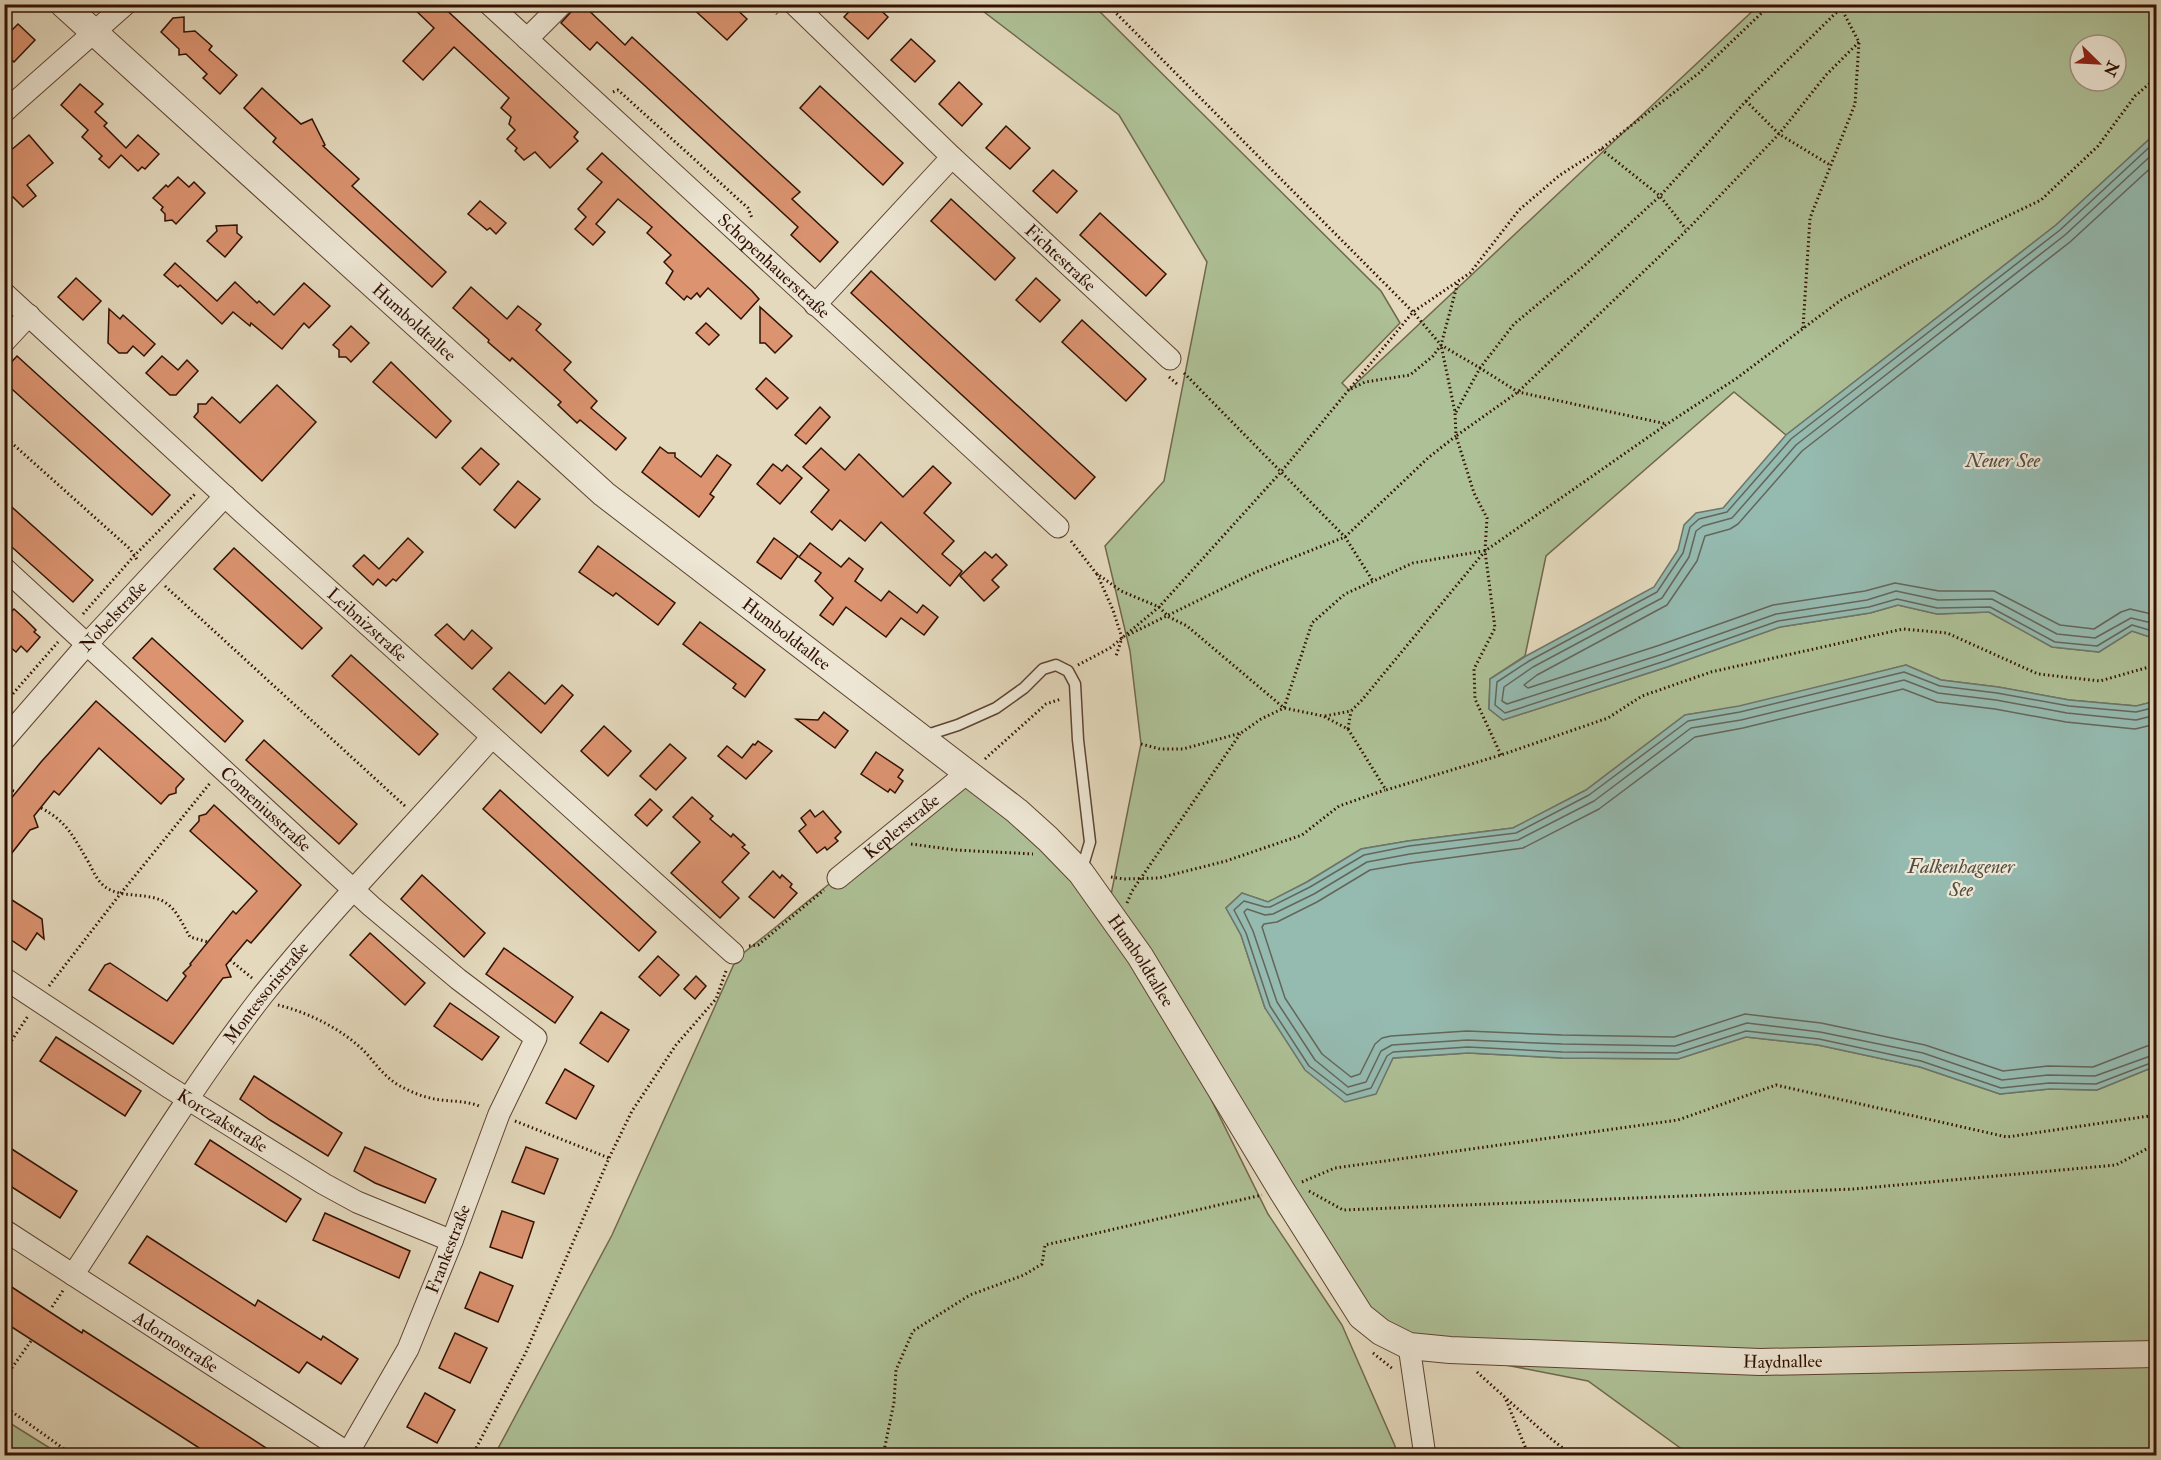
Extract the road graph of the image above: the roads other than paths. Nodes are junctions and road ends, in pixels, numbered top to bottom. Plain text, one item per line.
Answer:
1 (63, 4) edge
2 (126, 4) edge
3 (489, 4) edge
4 (562, 4) edge
5 (794, 4) edge
6 (93, 32) junction
7 (527, 39) junction
8 (4, 112) edge
9 (952, 157) junction
10 (4, 293) edge
11 (815, 305) junction
12 (29, 315) junction
13 (4, 342) edge
14 (1170, 358) road end
15 (225, 496) junction
16 (1058, 527) road end
17 (4, 568) edge
18 (88, 643) junction
19 (492, 737) junction
20 (921, 737) junction
21 (4, 740) edge
22 (967, 773) junction
23 (1081, 873) junction
24 (838, 879) road end
25 (353, 889) junction
26 (733, 953) road end
27 (4, 978) edge
28 (536, 1038) joint
29 (187, 1098) junction
30 (4, 1230) edge
31 (452, 1241) junction
32 (73, 1275) junction
33 (1409, 1346) junction
34 (2157, 1354) edge
35 (348, 1454) joint
36 (1425, 1455) edge

1 - 6 street, Humboldtallee
2 - 6 street
3 - 7 street, Schopenhauerstraße
4 - 7 street
5 - 9 street, Fichtestraße
6 - 8 street
6 - 20 street, Humboldtallee
7 - 11 street, Schopenhauerstraße
9 - 11 street
9 - 14 street, Fichtestraße
10 - 12 street, Leibnizstraße
11 - 16 street, Schopenhauerstraße
12 - 13 street
12 - 15 street, Leibnizstraße
15 - 18 street, Nobelstraße
15 - 19 street, Leibnizstraße
17 - 18 street, Comeniusstraße
18 - 21 street, Nobelstraße
18 - 25 street, Comeniusstraße
19 - 25 street, Montessoristraße
19 - 26 street, Leibnizstraße
20 - 22 street, Humboldtallee
20 - 23 lane
22 - 23 street, Humboldtallee
22 - 24 street, Keplerstraße
23 - 33 street, Humboldtallee
25 - 28 street, Comeniusstraße
25 - 29 street, Montessoristraße
27 - 29 street, Korczakstraße
28 - 31 street, Frankestraße
29 - 31 street, Korczakstraße
29 - 32 street, Montessoristraße
30 - 32 street, Adornostraße
31 - 35 street, Frankestraße
32 - 35 street, Adornostraße
33 - 34 street, Haydnallee
33 - 36 street

